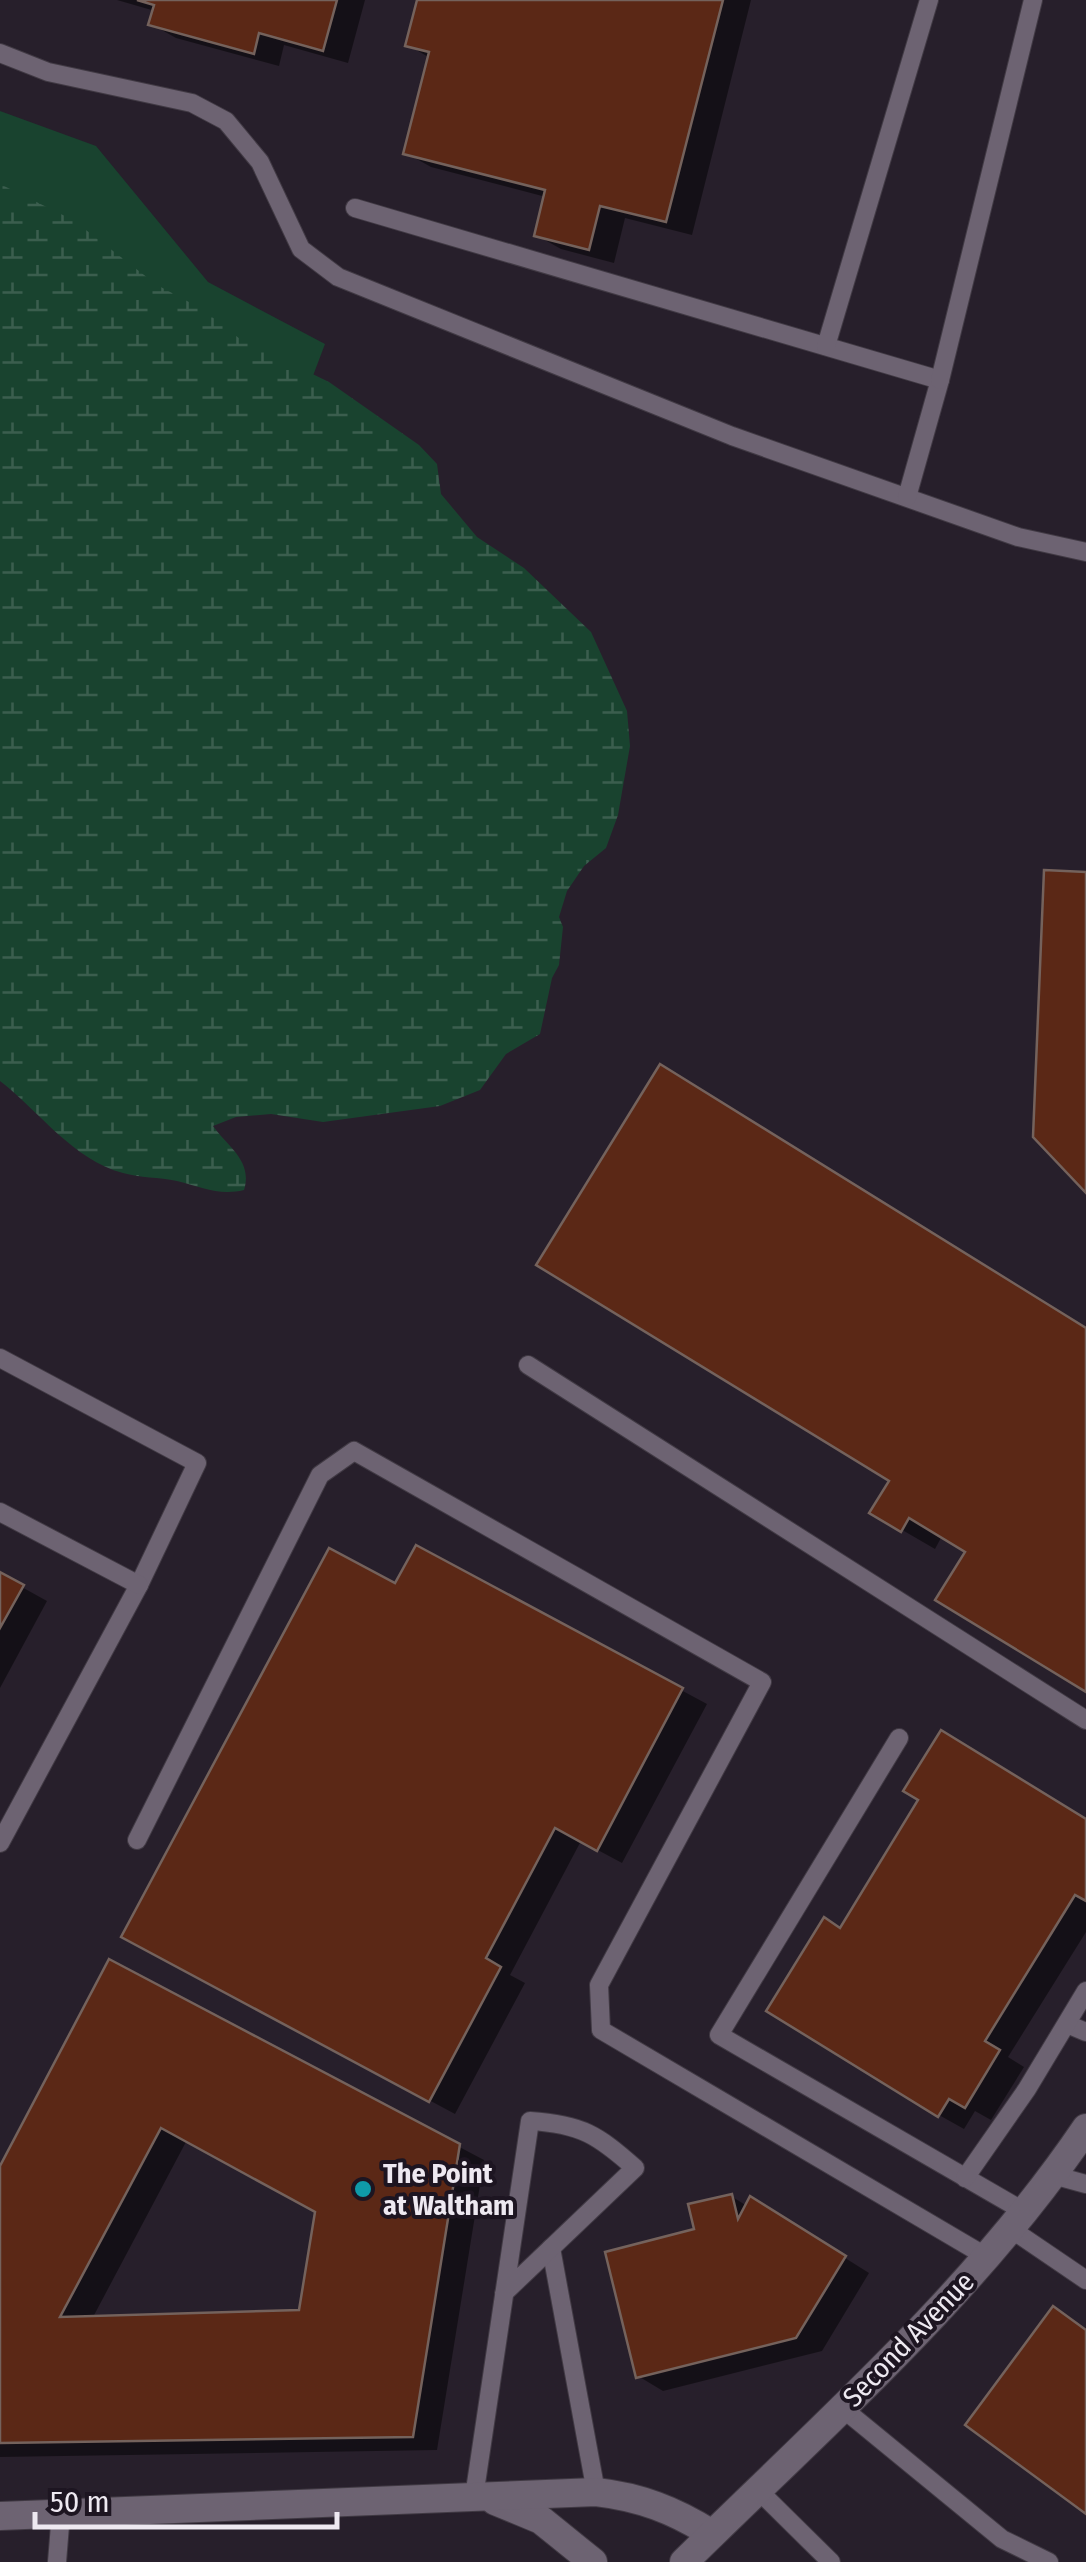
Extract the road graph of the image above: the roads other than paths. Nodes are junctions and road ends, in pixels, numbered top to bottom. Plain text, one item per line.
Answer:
1 (929, 0) edge
2 (1033, 0) edge
3 (0, 53) edge
4 (355, 208) dead end
5 (826, 346) junction
6 (940, 380) junction
7 (907, 497) junction
8 (1086, 552) edge
9 (0, 1358) edge
10 (528, 1366) dead end
11 (0, 1512) edge
12 (139, 1585) junction
13 (1086, 1720) edge
14 (899, 1738) dead end
15 (138, 1840) dead end
16 (0, 1843) edge
17 (1086, 1991) edge
18 (1067, 2024) junction
19 (1086, 2032) edge
20 (1086, 2128) edge
21 (1054, 2175) junction
22 (964, 2178) junction
23 (1086, 2184) edge
24 (1018, 2220) junction
25 (551, 2248) junction
26 (987, 2257) junction
27 (1086, 2280) edge
28 (504, 2294) junction
29 (842, 2407) junction
30 (757, 2489) junction
31 (596, 2492) junction
32 (474, 2497) junction
33 (61, 2513) junction
34 (0, 2516) edge
35 (712, 2534) junction
36 (57, 2562) edge
37 (593, 2562) edge
38 (684, 2562) edge
39 (831, 2562) edge
40 (1049, 2562) edge

1 - 5 lane
2 - 6 lane
3 - 7 lane
4 - 5 lane
5 - 6 lane
6 - 7 lane
7 - 8 lane
9 - 12 lane
10 - 13 lane
11 - 12 lane
12 - 16 lane
14 - 22 lane
15 - 26 lane
17 - 18 lane
18 - 19 lane
18 - 22 lane
20 - 21 street, Second Avenue
21 - 23 lane
21 - 24 street, Second Avenue
22 - 24 lane
24 - 26 street, Second Avenue
24 - 27 lane
25 - 28 lane
25 - 28 lane
25 - 31 lane
26 - 29 street, Second Avenue
28 - 32 lane
29 - 30 street, Second Avenue
29 - 40 lane
30 - 35 street, Second Avenue
30 - 39 lane
31 - 32 street
31 - 35 street
32 - 33 street
32 - 37 street
33 - 34 street
33 - 36 lane
35 - 38 street, Second Avenue

